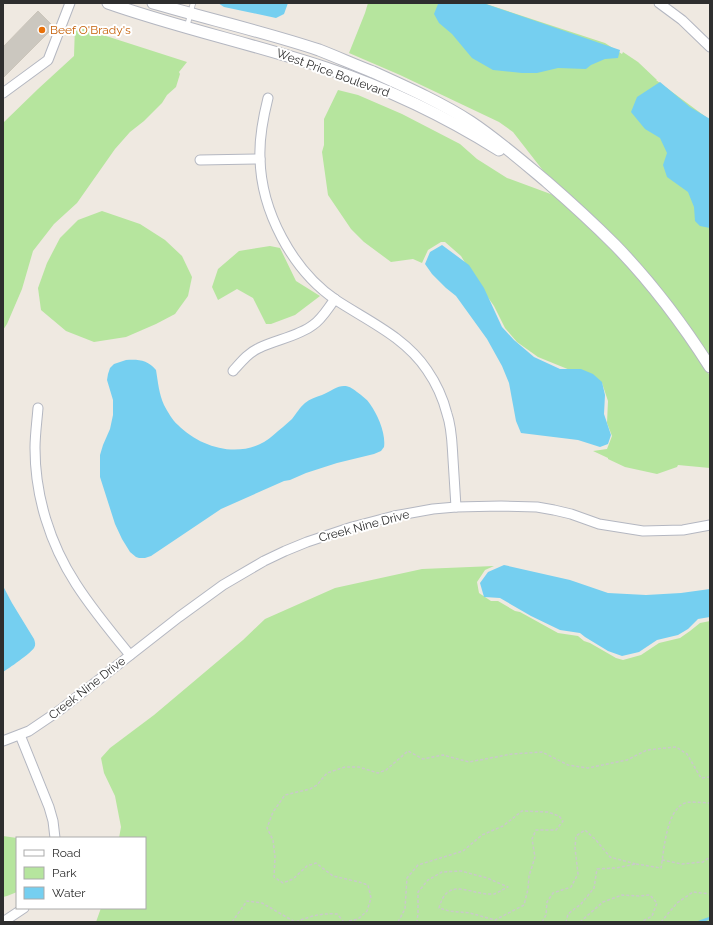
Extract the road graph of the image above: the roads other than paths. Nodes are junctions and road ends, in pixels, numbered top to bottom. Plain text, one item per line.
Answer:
1 (70, 3) edge
2 (108, 3) edge
3 (153, 3) edge
4 (659, 3) edge
5 (192, 8) edge
6 (187, 27) junction
7 (710, 47) edge
8 (3, 93) edge
9 (268, 98) dead end
10 (260, 159) junction
11 (200, 160) dead end
12 (543, 179) junction
13 (335, 299) junction
14 (710, 367) edge
15 (233, 371) dead end
16 (38, 408) dead end
17 (456, 507) junction
18 (710, 525) edge
19 (130, 655) junction
20 (20, 735) junction
21 (3, 741) edge
22 (55, 837) edge
23 (22, 909) edge
24 (3, 922) edge

1 - 8 street
2 - 6 street, West Price Boulevard
3 - 5 street, West Price Boulevard
4 - 7 street
5 - 6 lane
5 - 12 street, West Price Boulevard
6 - 12 street, West Price Boulevard
9 - 10 street
10 - 11 street
10 - 13 street
12 - 14 street, West Price Boulevard
13 - 15 street
13 - 17 street
16 - 19 street
17 - 18 street, Creek Nine Drive
17 - 19 street, Creek Nine Drive
19 - 20 street, Creek Nine Drive
20 - 21 street, Creek Nine Drive
20 - 22 street
23 - 24 street

